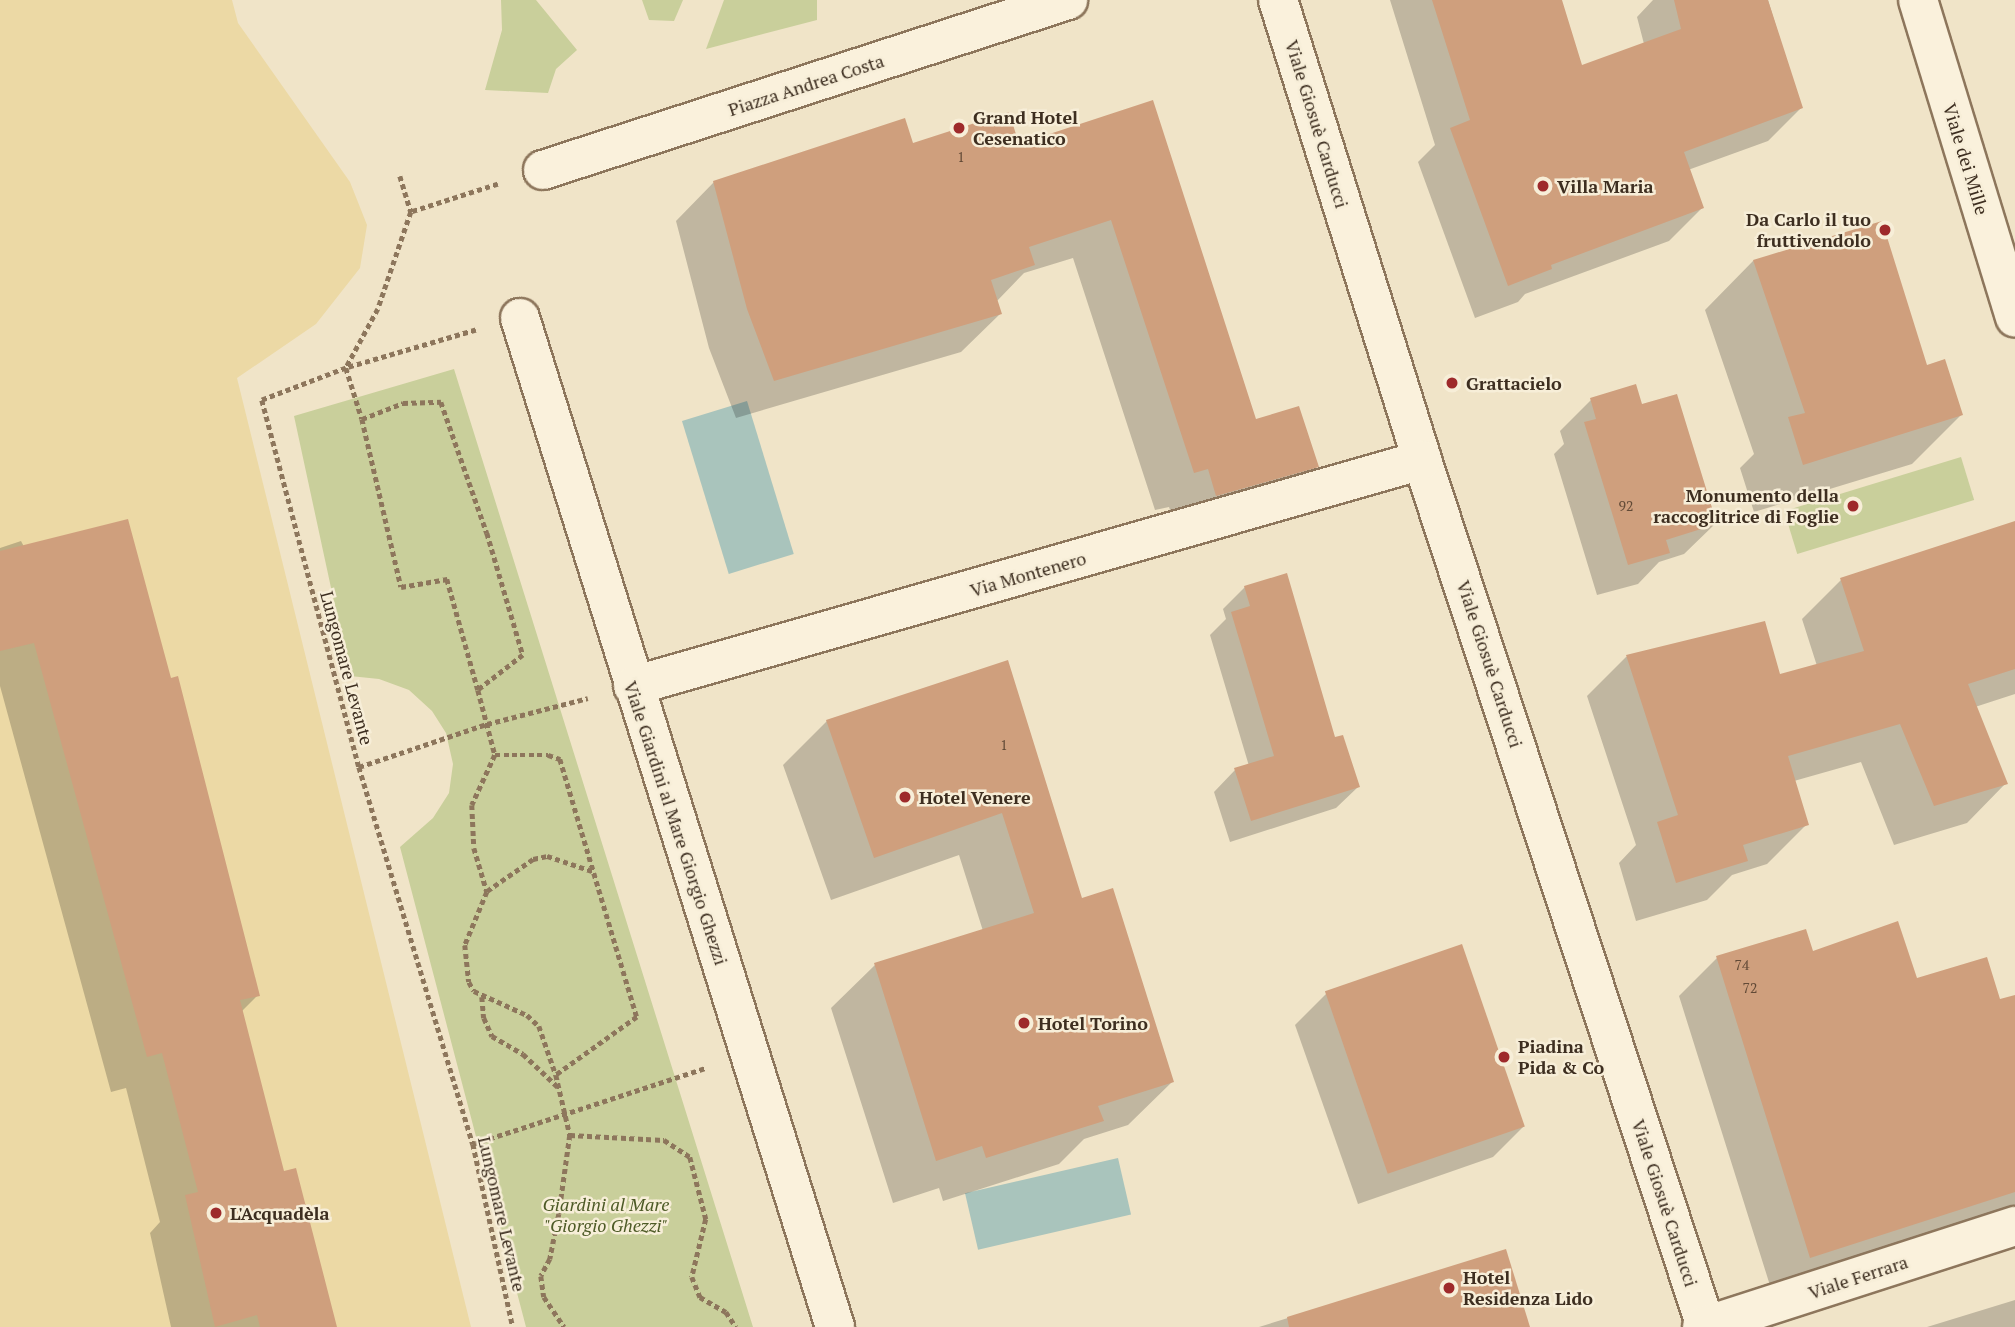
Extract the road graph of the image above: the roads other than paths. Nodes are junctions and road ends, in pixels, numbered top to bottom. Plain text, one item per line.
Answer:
1 (1069, 0) edge
2 (1278, 0) edge
3 (1918, 0) edge
4 (543, 170) road end
5 (520, 317) road end
6 (2015, 317) edge
7 (1422, 460) junction
8 (632, 686) junction
9 (2015, 1226) edge
10 (835, 1327) edge
11 (1704, 1327) edge

1 - 4 street, Piazza Andrea Costa
2 - 7 street, Viale Giosuè Carducci
3 - 6 street, Viale dei Mille
5 - 8 street, Viale Giardini al Mare Giorgio Ghezzi
7 - 8 street, Via Montenero
7 - 11 street, Viale Giosuè Carducci
8 - 10 street, Viale Giardini al Mare Giorgio Ghezzi
9 - 11 street, Viale Ferrara

